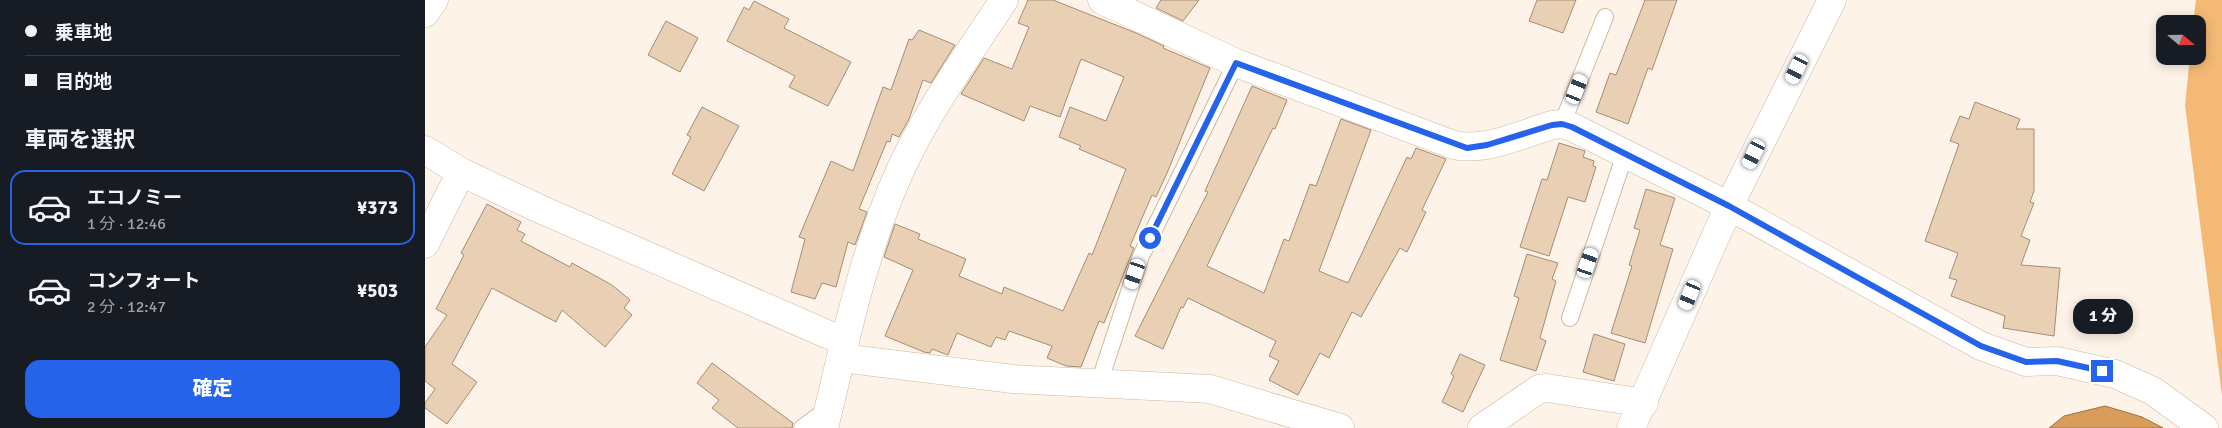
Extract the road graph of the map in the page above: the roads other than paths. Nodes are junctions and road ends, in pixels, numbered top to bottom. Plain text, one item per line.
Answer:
1 (1004, 0) edge
2 (1102, 0) edge
3 (1832, 0) edge
4 (1605, 18) dead end
5 (1236, 63) junction
6 (1562, 124) junction
7 (425, 150) edge
8 (1625, 154) junction
9 (461, 172) junction
10 (1729, 206) junction
11 (425, 244) edge
12 (1570, 318) dead end
13 (843, 350) junction
14 (1099, 383) junction
15 (1644, 403) junction
16 (826, 418) edge
17 (802, 428) edge
18 (1340, 428) edge
19 (1482, 428) edge
20 (1631, 428) edge
21 (2203, 428) edge

1 - 13 street
2 - 5 street
3 - 10 street
4 - 6 lane
5 - 6 street
5 - 14 lane
6 - 8 street
7 - 9 street
8 - 10 street
8 - 12 lane
9 - 11 street
9 - 13 street
10 - 15 street
10 - 21 street
13 - 14 street
13 - 16 street
14 - 18 street
15 - 19 street
15 - 20 street
16 - 17 lane

